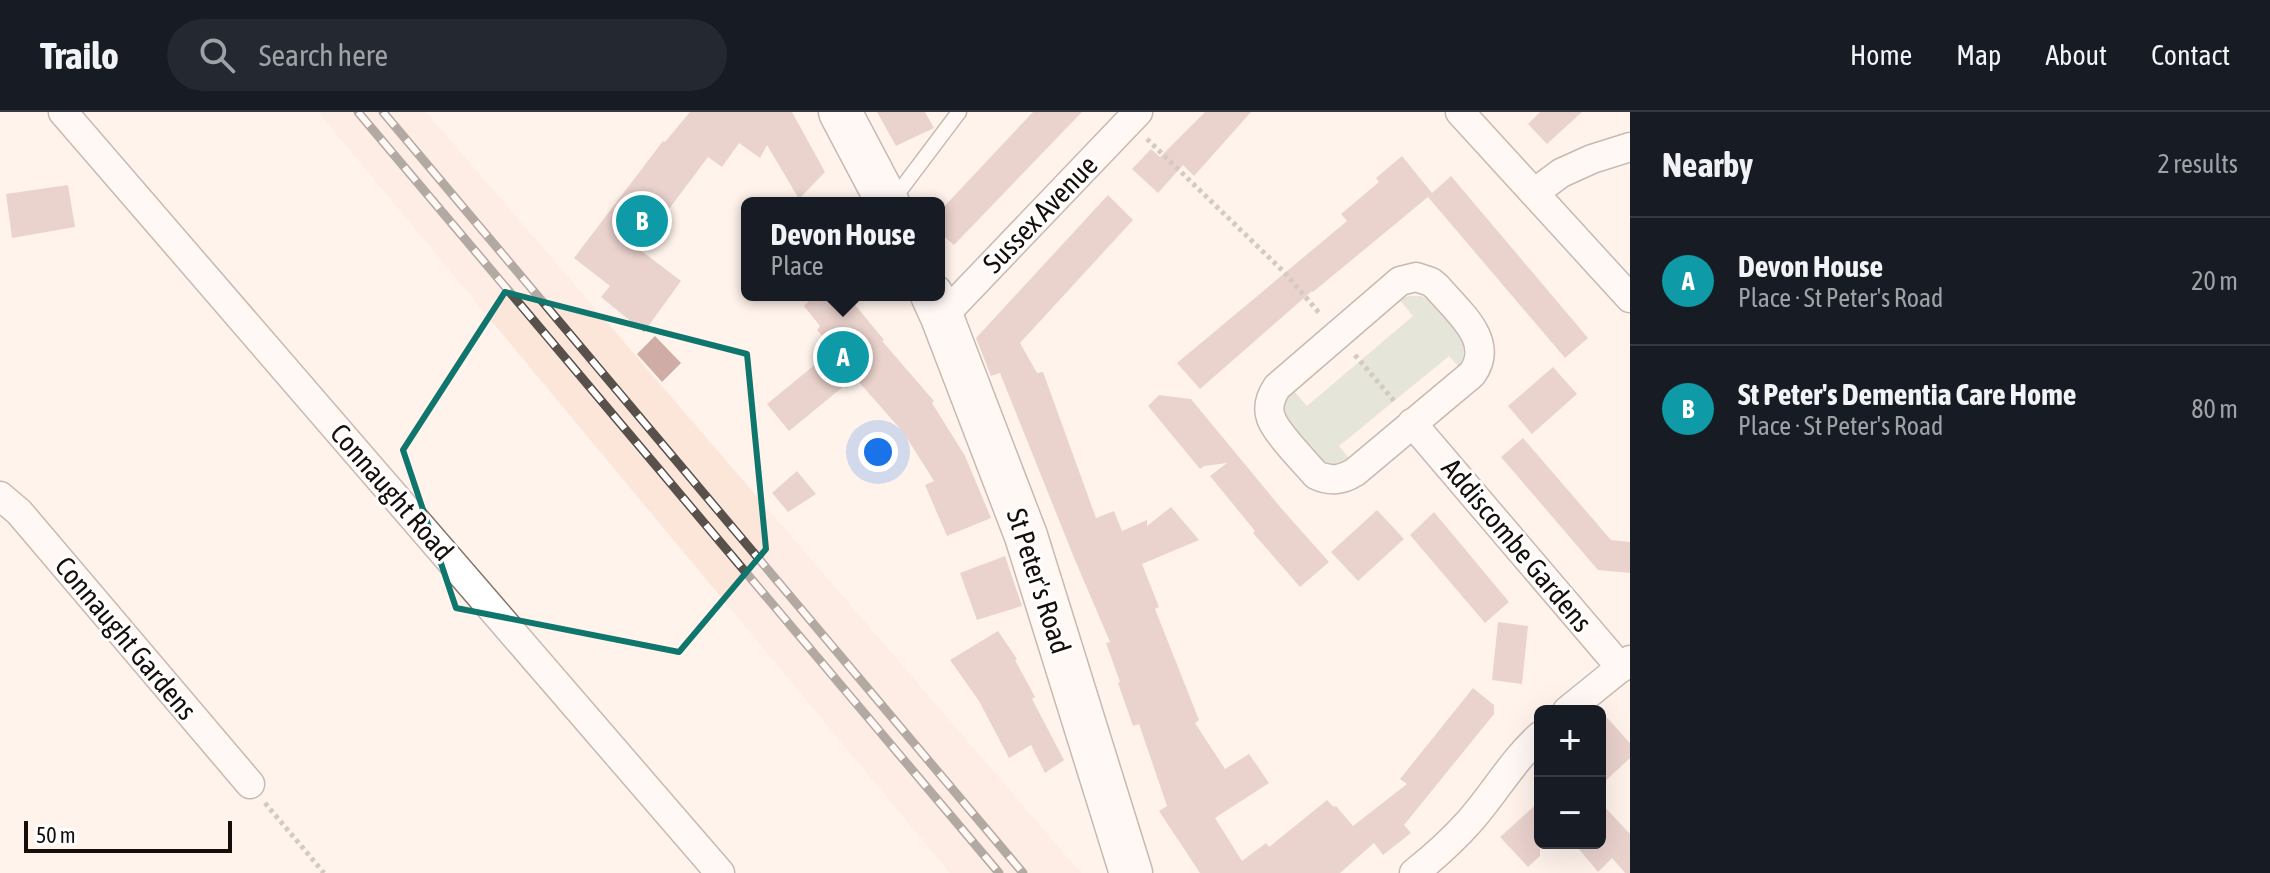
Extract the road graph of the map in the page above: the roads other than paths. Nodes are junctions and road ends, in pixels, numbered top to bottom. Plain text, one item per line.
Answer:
1 (63, 112) edge
2 (840, 112) edge
3 (959, 112) edge
4 (1460, 112) edge
5 (1133, 117) edge
6 (1630, 147) edge
7 (1534, 193) junction
8 (887, 197) edge
9 (895, 197) edge
10 (945, 298) edge
11 (1630, 298) edge
12 (937, 306) edge
13 (1412, 423) junction
14 (0, 496) edge
15 (1625, 664) edge
16 (1574, 705) edge
17 (1534, 742) edge
18 (250, 784) road end
19 (720, 873) edge
20 (1131, 873) edge
21 (1414, 873) edge

1 - 19 street, Connaught Road
2 - 8 main road
3 - 9 lane
4 - 7 street
5 - 10 street, Sussex Avenue
6 - 7 street
7 - 11 street
12 - 20 main road, St Peter's Road
13 - 13 street
13 - 15 street, Addiscombe Gardens
14 - 18 street, Connaught Gardens
15 - 16 street
17 - 21 street

